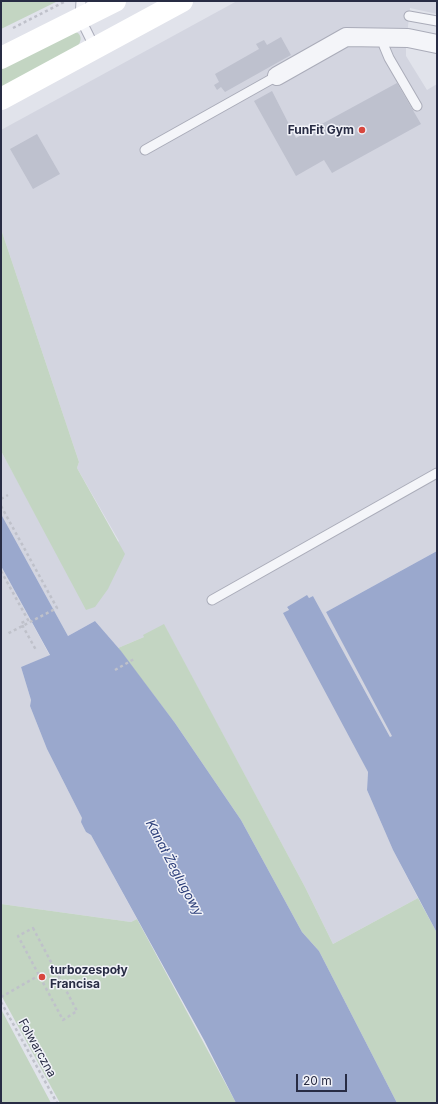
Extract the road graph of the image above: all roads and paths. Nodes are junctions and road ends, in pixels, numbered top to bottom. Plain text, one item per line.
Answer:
1 (66, 1) edge
2 (115, 1) edge
3 (182, 1) edge
4 (80, 10) edge
5 (409, 16) dead end
6 (437, 21) edge
7 (8, 31) dead end
8 (385, 37) junction
9 (437, 44) edge
10 (95, 48) junction
11 (1, 58) edge
12 (277, 76) joint
13 (1, 99) edge
14 (417, 106) dead end
15 (145, 150) dead end
16 (437, 473) edge
17 (8, 495) dead end
18 (1, 499) edge
19 (1, 506) edge
20 (1, 571) edge
21 (212, 600) dead end
22 (23, 626) junction
23 (7, 634) dead end
24 (36, 650) dead end
25 (134, 659) dead end
26 (115, 670) dead end
27 (38, 976) junction
28 (1, 997) edge
29 (1, 1002) edge
30 (57, 1103) edge

1 - 7 path
2 - 4 main road
3 - 10 main road
4 - 10 lane
4 - 11 main road
5 - 6 lane
8 - 9 street
8 - 12 street
8 - 14 lane
10 - 13 main road
12 - 15 lane
16 - 21 lane
17 - 18 path
19 - 22 path
20 - 22 path
22 - 23 path
22 - 24 path
25 - 26 path
27 - 27 path
27 - 28 path
29 - 30 path, Folwarczna

